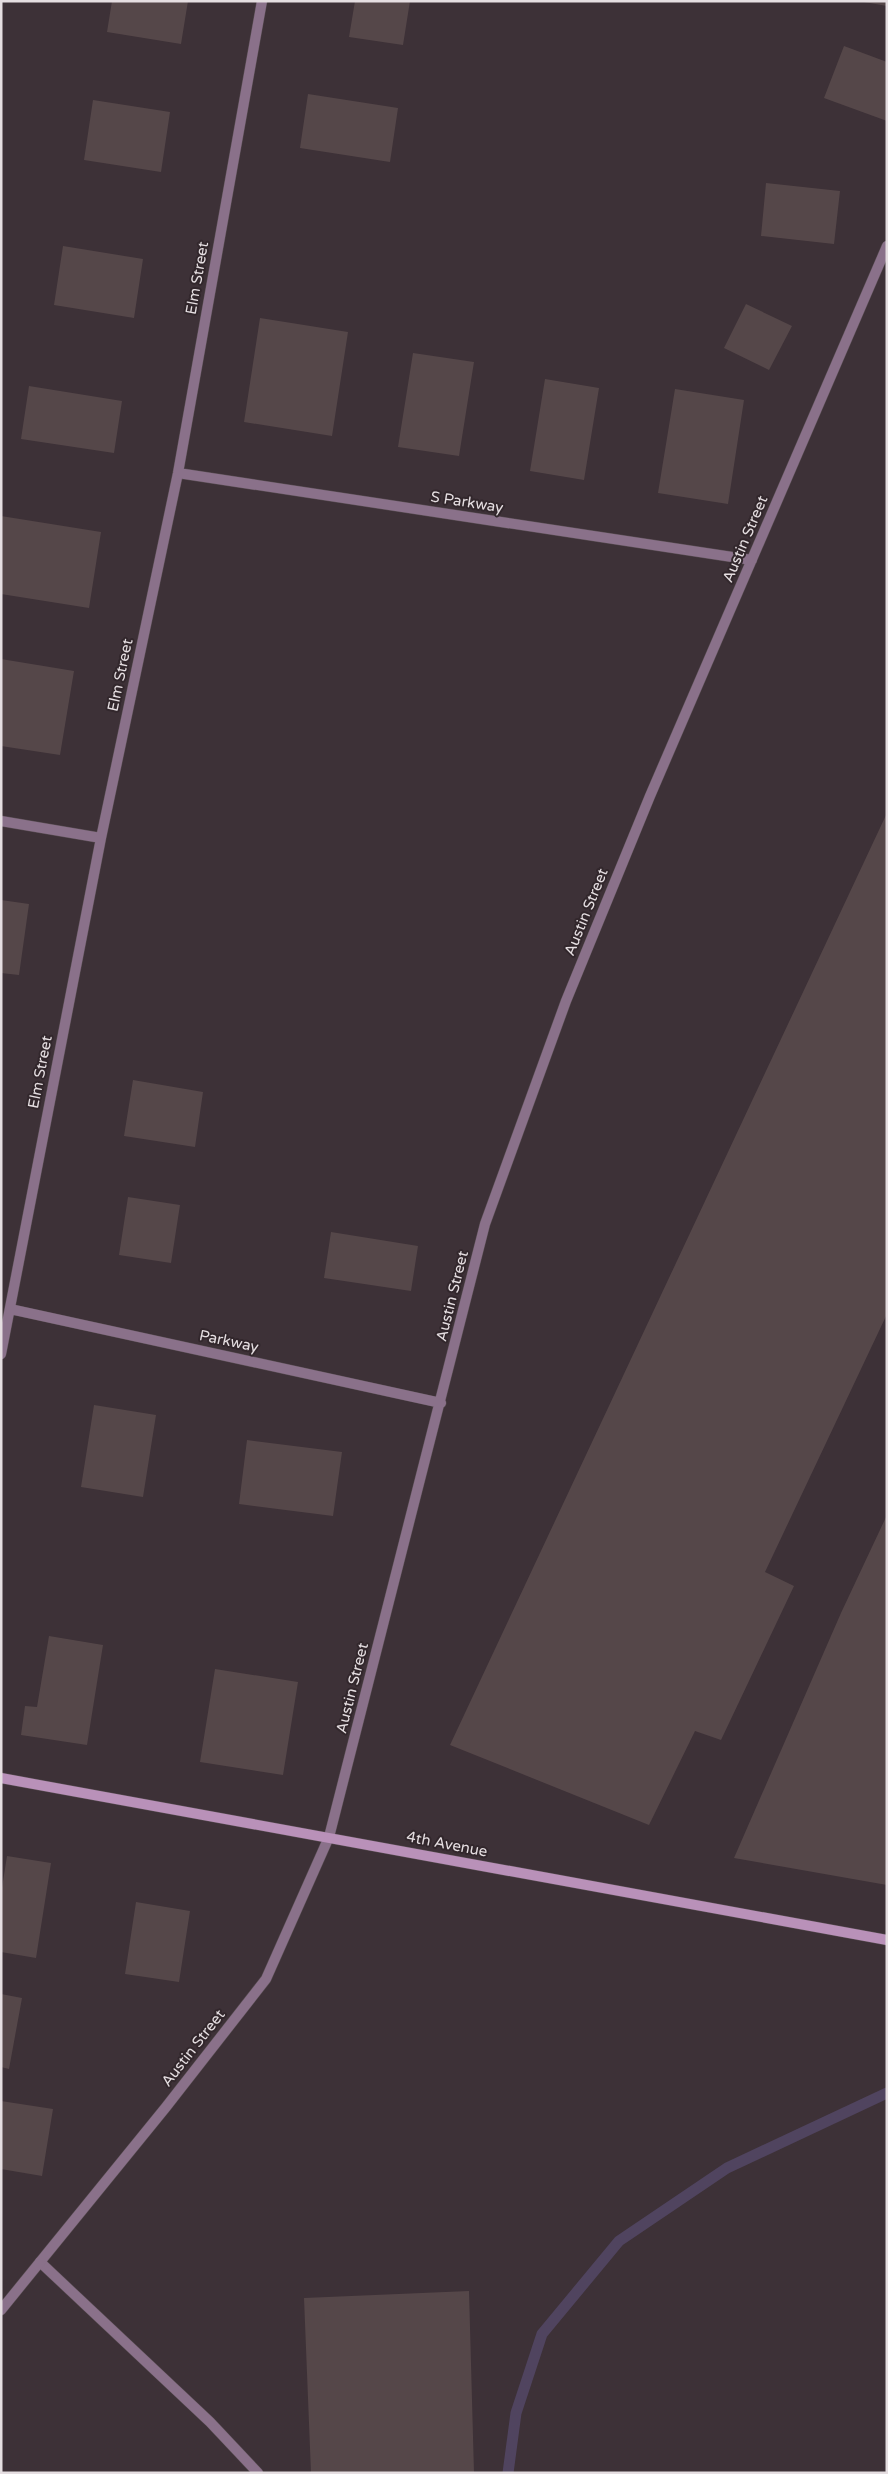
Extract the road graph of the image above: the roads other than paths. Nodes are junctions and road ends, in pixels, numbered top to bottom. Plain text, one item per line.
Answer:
1 (262, 1) edge
2 (887, 246) edge
3 (178, 473) junction
4 (752, 560) junction
5 (1, 820) edge
6 (101, 838) junction
7 (10, 1309) junction
8 (1, 1354) edge
9 (441, 1403) junction
10 (1, 1778) edge
11 (329, 1837) junction
12 (887, 1940) edge
13 (40, 2262) junction
14 (1, 2310) edge
15 (258, 2473) edge

1 - 3 street, Elm Street
2 - 4 street, Austin Street
3 - 4 street, S Parkway
3 - 6 street, Elm Street
4 - 9 street, Austin Street
5 - 6 street
6 - 7 street, Elm Street
7 - 8 street, Elm Street
7 - 9 street, Parkway
9 - 11 street, Austin Street
10 - 11 street, 4th Avenue
11 - 12 street, 4th Avenue
11 - 13 street, Austin Street
13 - 14 street, Austin Street
13 - 15 street

